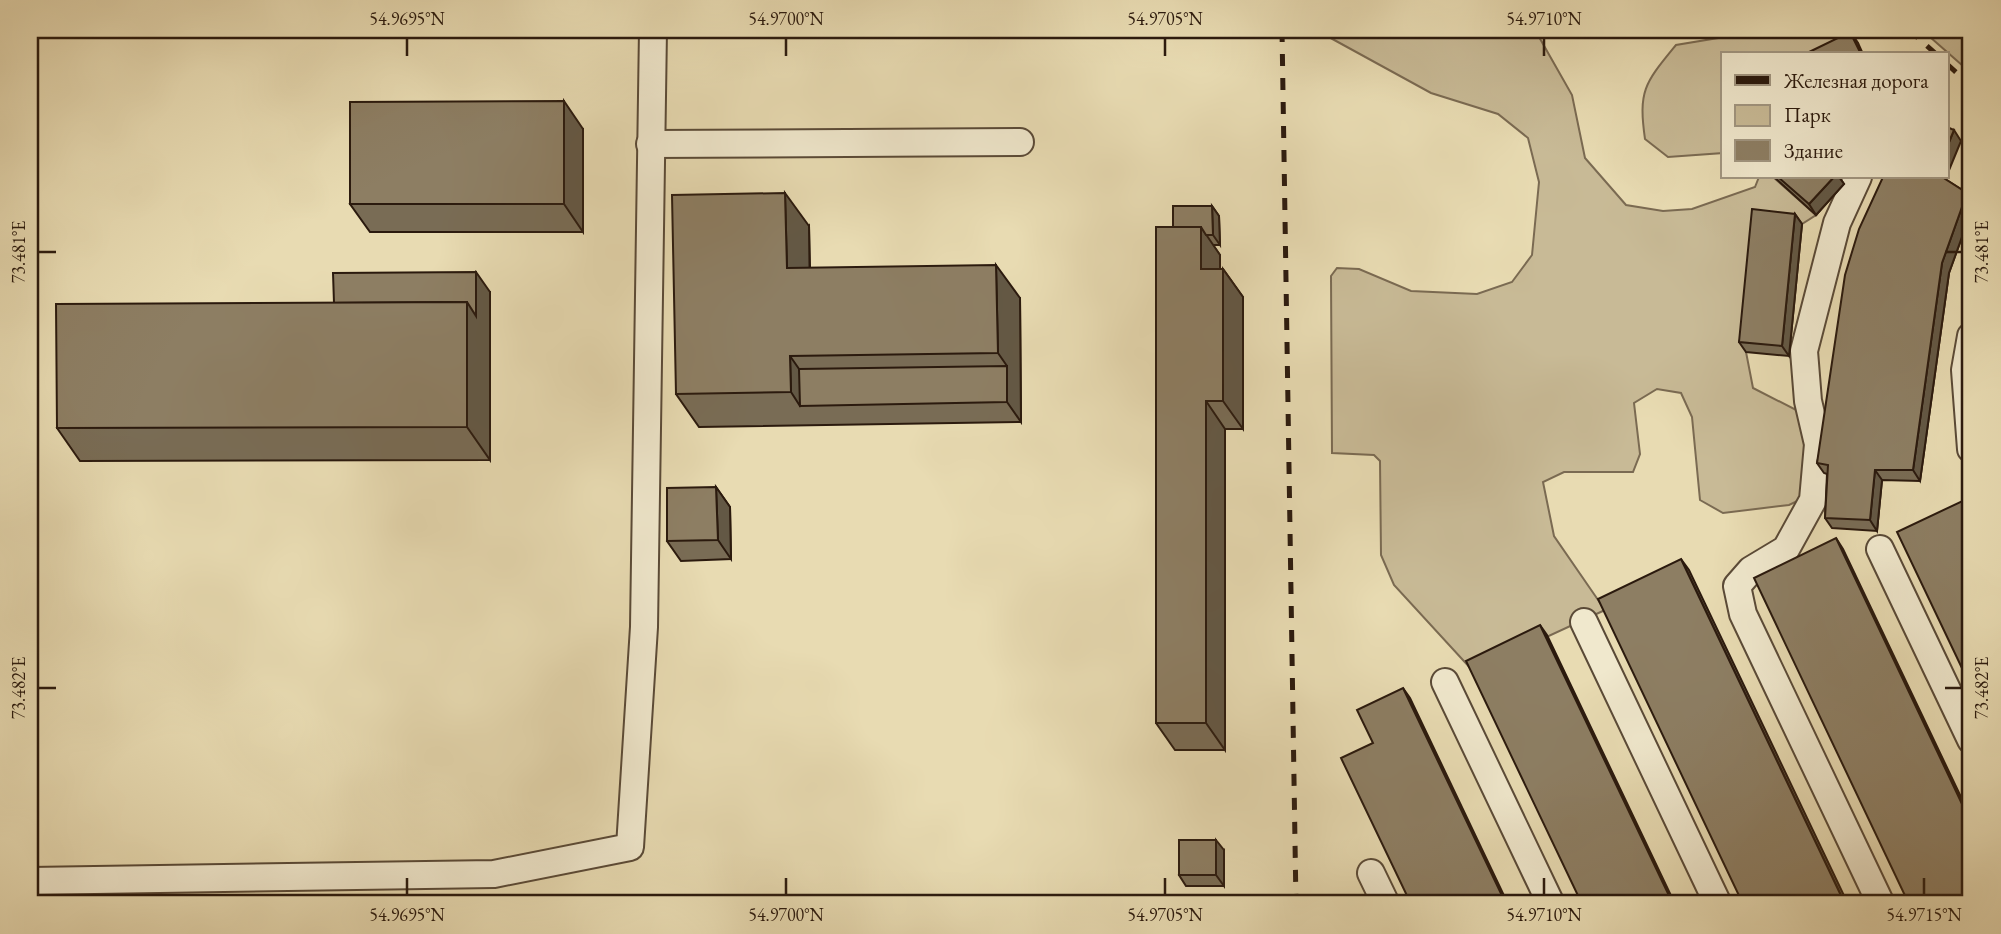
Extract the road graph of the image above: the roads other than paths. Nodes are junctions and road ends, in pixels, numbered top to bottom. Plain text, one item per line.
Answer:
1 (653, 30) edge
2 (1020, 142) dead end
3 (650, 144) junction
4 (1858, 178) edge
5 (1971, 337) edge
6 (1971, 449) edge
7 (1880, 549) dead end
8 (1584, 622) dead end
9 (1445, 681) dead end
10 (1971, 740) edge
11 (1371, 873) dead end
12 (30, 881) edge
13 (1386, 904) edge
14 (1551, 904) edge
15 (1718, 904) edge
16 (1881, 904) edge

1 - 3 lane
2 - 3 lane
3 - 12 lane
4 - 16 lane
5 - 6 lane
7 - 10 lane
8 - 15 lane
9 - 14 lane
11 - 13 lane

